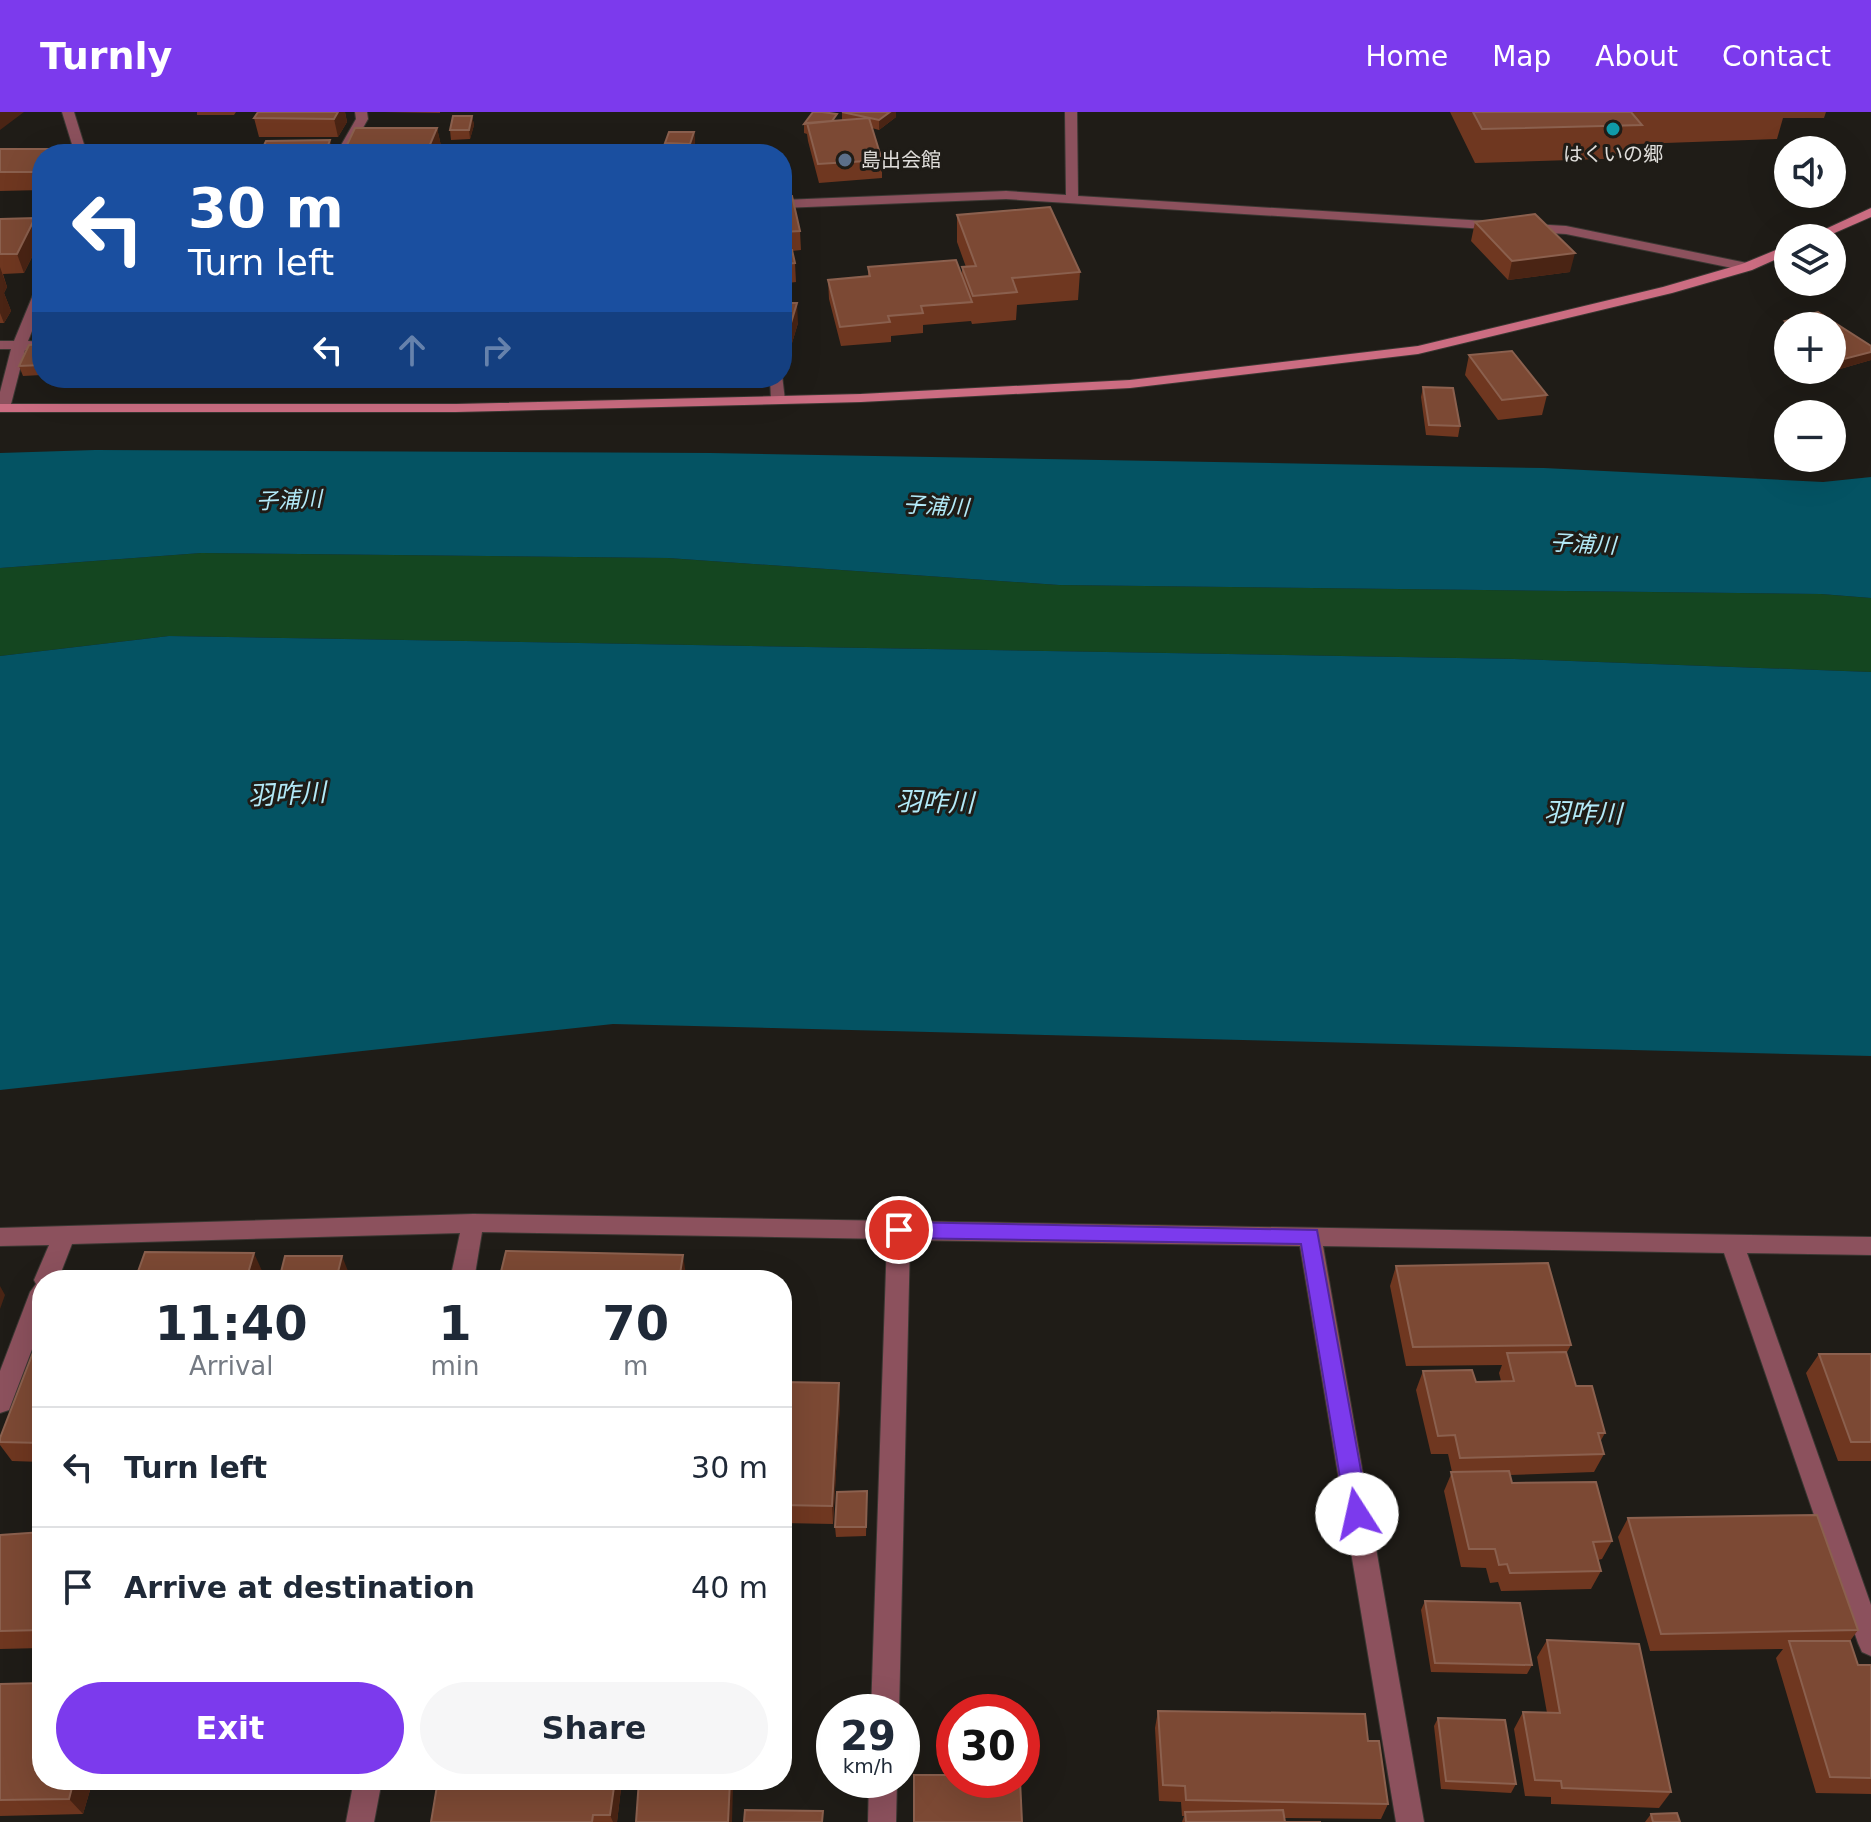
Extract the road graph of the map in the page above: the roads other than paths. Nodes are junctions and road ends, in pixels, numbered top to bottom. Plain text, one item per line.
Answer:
1 (68, 112) edge
2 (361, 112) edge
3 (1071, 112) edge
4 (78, 144) edge
5 (348, 144) edge
6 (1072, 201) junction
7 (792, 204) edge
8 (1871, 212) edge
9 (1844, 224) edge
10 (1774, 255) edge
11 (1747, 267) junction
12 (32, 314) edge
13 (0, 345) edge
14 (19, 346) junction
15 (32, 346) edge
16 (777, 388) edge
17 (778, 400) junction
18 (2, 408) edge
19 (473, 1223) junction
20 (899, 1230) junction
21 (64, 1235) junction
22 (1310, 1236) junction
23 (0, 1237) edge
24 (1733, 1245) junction
25 (1871, 1246) edge
26 (50, 1270) edge
27 (464, 1270) edge
28 (32, 1318) edge
29 (0, 1402) edge
30 (1871, 1643) edge
31 (886, 1694) edge
32 (366, 1790) edge
33 (883, 1798) edge
34 (360, 1822) edge
35 (882, 1822) edge
36 (1410, 1822) edge

1 - 4 street
2 - 5 street
3 - 6 street
6 - 7 street
6 - 11 street
8 - 9 street
10 - 11 street
11 - 17 street
12 - 14 street
13 - 14 street
14 - 15 street
14 - 18 street
16 - 17 street
17 - 18 street
19 - 20 street
19 - 21 street
19 - 27 street
20 - 22 street
20 - 31 street
21 - 23 street
21 - 26 street
22 - 24 street
22 - 36 street
24 - 25 street
24 - 30 street
28 - 29 street
32 - 34 street
33 - 35 street

